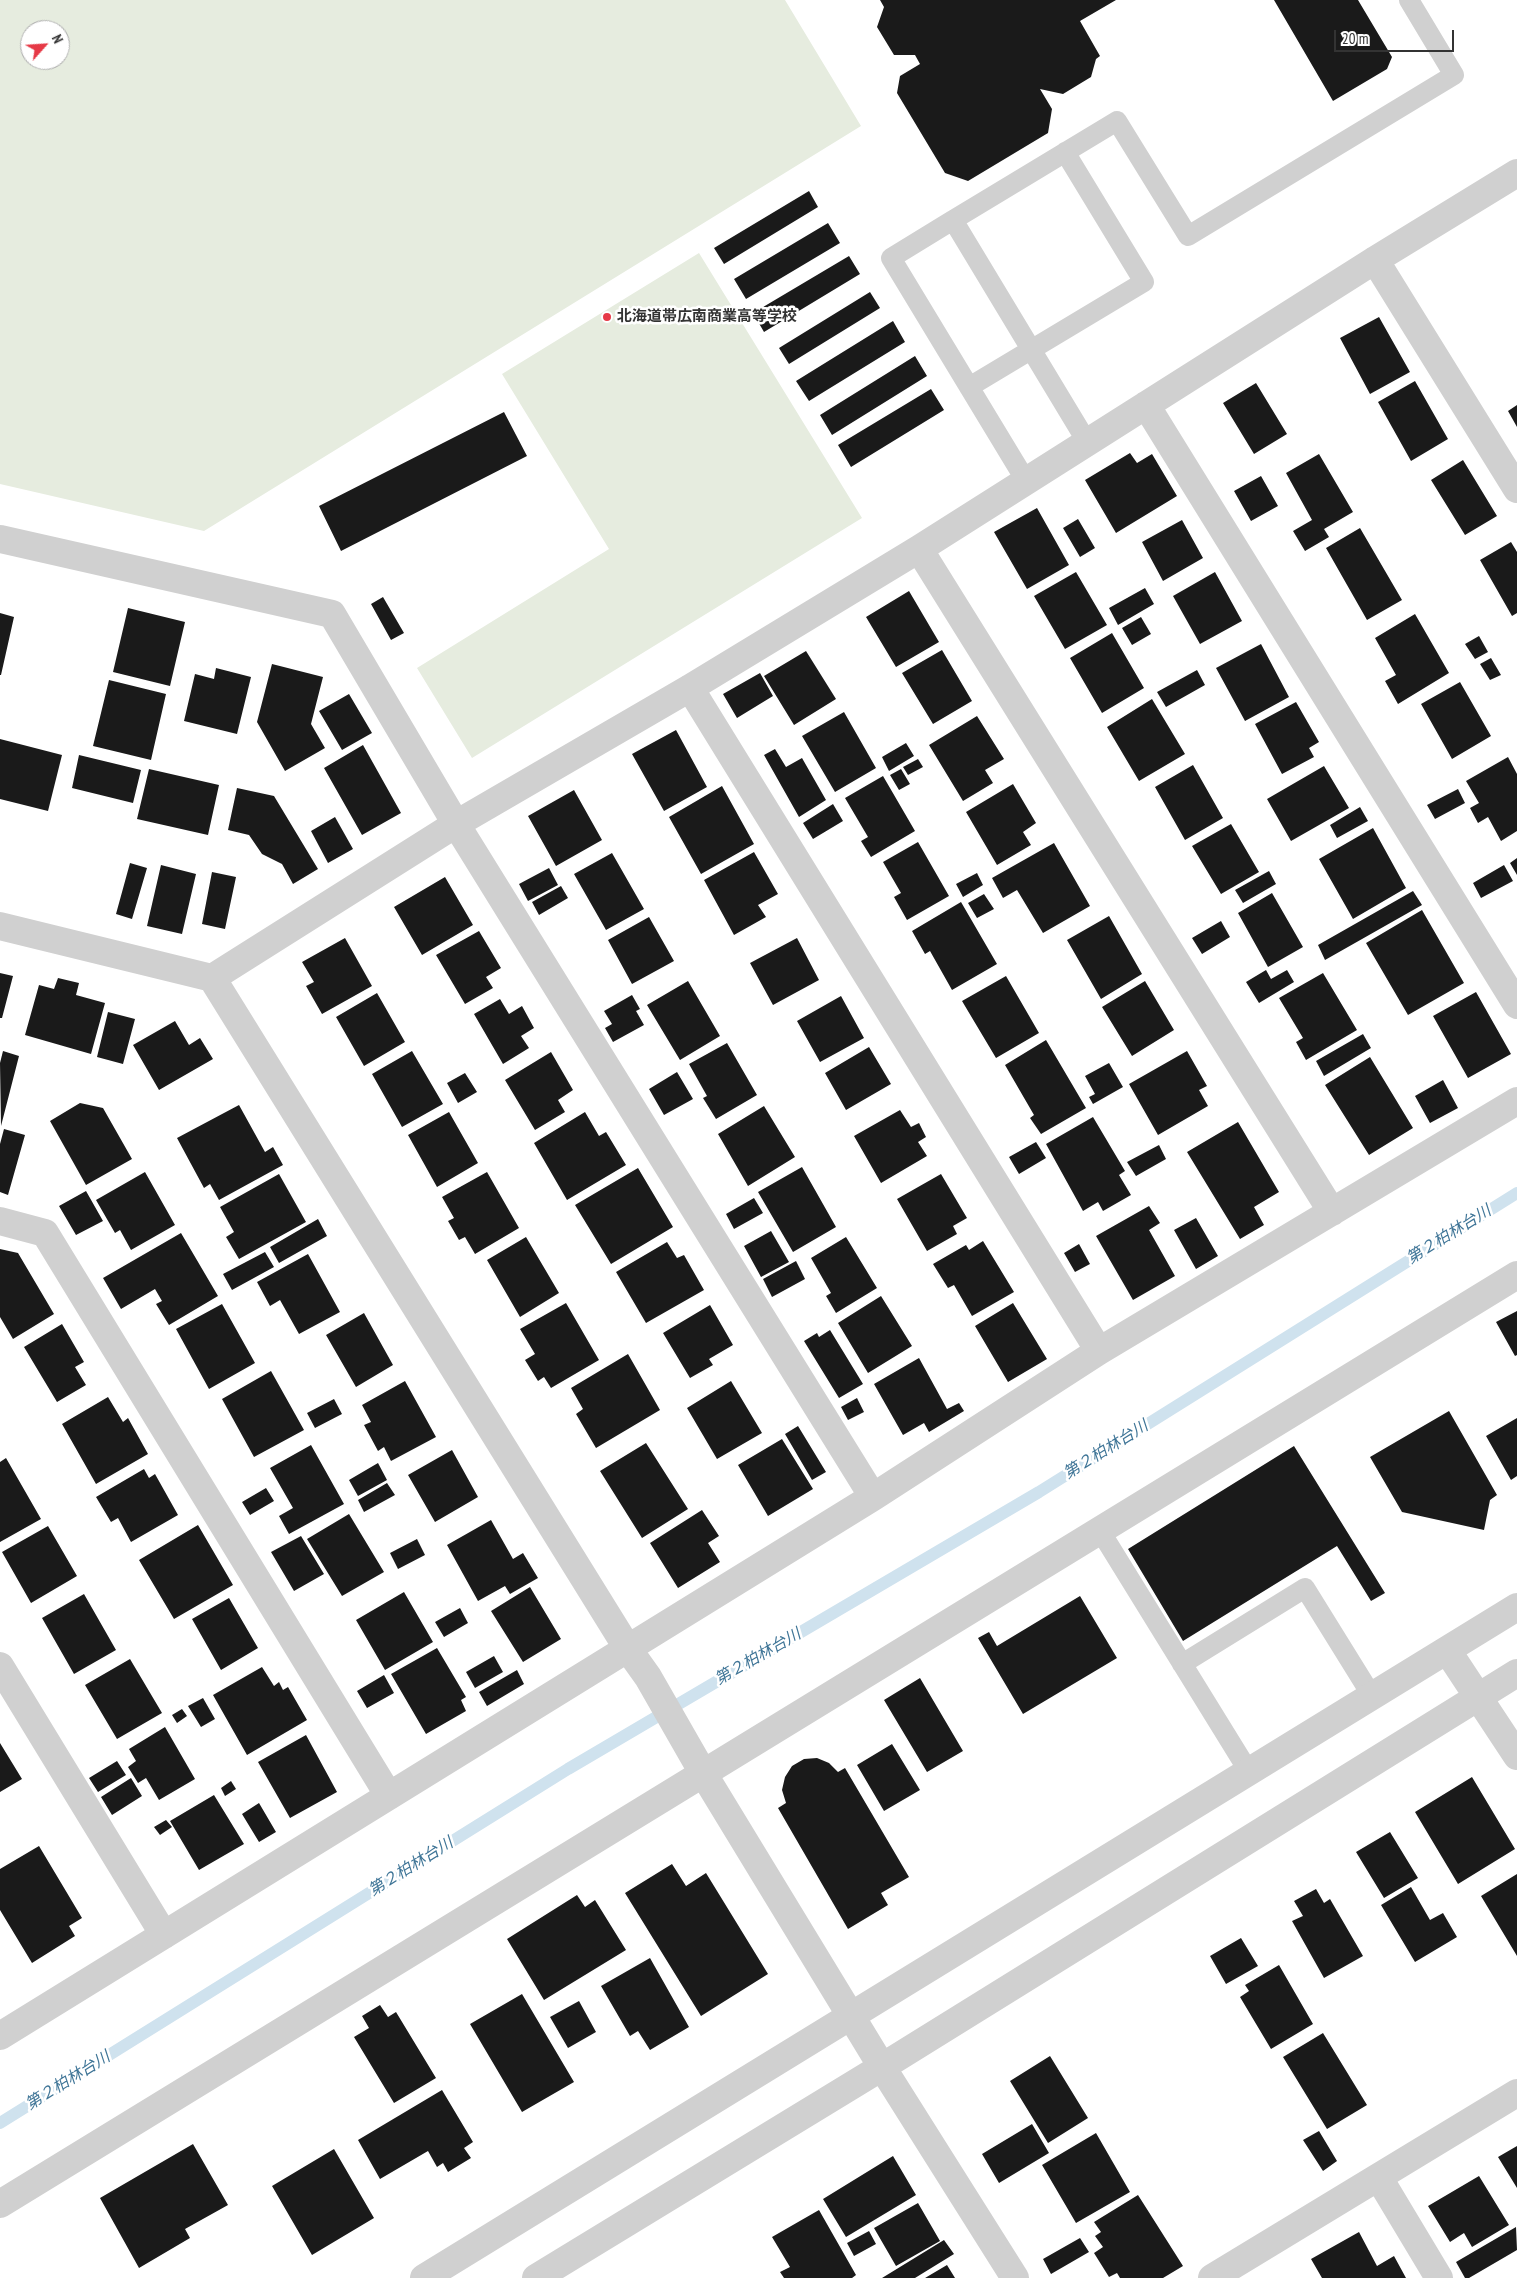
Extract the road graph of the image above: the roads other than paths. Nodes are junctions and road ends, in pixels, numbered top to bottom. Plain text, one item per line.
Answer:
1 (1409, 0) edge
2 (1065, 152) junction
3 (1517, 173) edge
4 (953, 220) junction
5 (1375, 260) junction
6 (1031, 350) junction
7 (969, 387) junction
8 (1146, 405) junction
9 (1087, 442) junction
10 (1026, 481) junction
11 (1517, 489) edge
12 (0, 539) edge
13 (919, 548) junction
14 (690, 688) junction
15 (456, 824) junction
16 (0, 926) edge
17 (212, 978) junction
18 (1517, 1005) edge
19 (1517, 1101) edge
20 (1332, 1212) junction
21 (0, 1221) edge
22 (1517, 1274) edge
23 (1099, 1351) junction
24 (874, 1497) junction
25 (1099, 1530) junction
26 (1517, 1607) edge
27 (628, 1649) junction
28 (1447, 1650) junction
29 (1182, 1664) junction
30 (0, 1666) edge
31 (1517, 1673) edge
32 (1372, 1696) junction
33 (1478, 1697) junction
34 (1517, 1756) edge
35 (1249, 1772) junction
36 (703, 1773) junction
37 (388, 1796) junction
38 (164, 1935) junction
39 (852, 2016) junction
40 (0, 2036) edge
41 (882, 2067) junction
42 (1517, 2093) edge
43 (1379, 2178) junction
44 (0, 2204) edge
45 (424, 2278) edge
46 (536, 2278) edge
47 (1015, 2278) edge
48 (1212, 2278) edge
49 (1439, 2278) edge

1 - 2 lane
2 - 4 lane
2 - 6 lane
3 - 5 street
4 - 6 lane
4 - 7 lane
5 - 8 street
5 - 11 street
6 - 7 lane
6 - 9 lane
7 - 10 lane
8 - 9 street
8 - 18 street
9 - 10 street
10 - 13 street
12 - 15 street
13 - 14 street
13 - 20 street
14 - 15 street
14 - 23 street
15 - 17 street
15 - 24 street
16 - 17 street
17 - 27 street
19 - 20 street
20 - 23 street
21 - 37 street
22 - 25 street
23 - 24 street
24 - 27 street
25 - 29 lane
25 - 36 street
26 - 28 street
27 - 36 street
27 - 37 street
28 - 32 street
28 - 33 street
29 - 32 lane
29 - 35 lane
30 - 38 street
31 - 33 street
32 - 35 street
33 - 34 street
33 - 41 street
35 - 39 street
36 - 39 street
36 - 44 street
37 - 38 street
38 - 40 street
39 - 41 street
39 - 45 street
41 - 46 street
41 - 47 street
42 - 43 street
43 - 48 street
43 - 49 street

